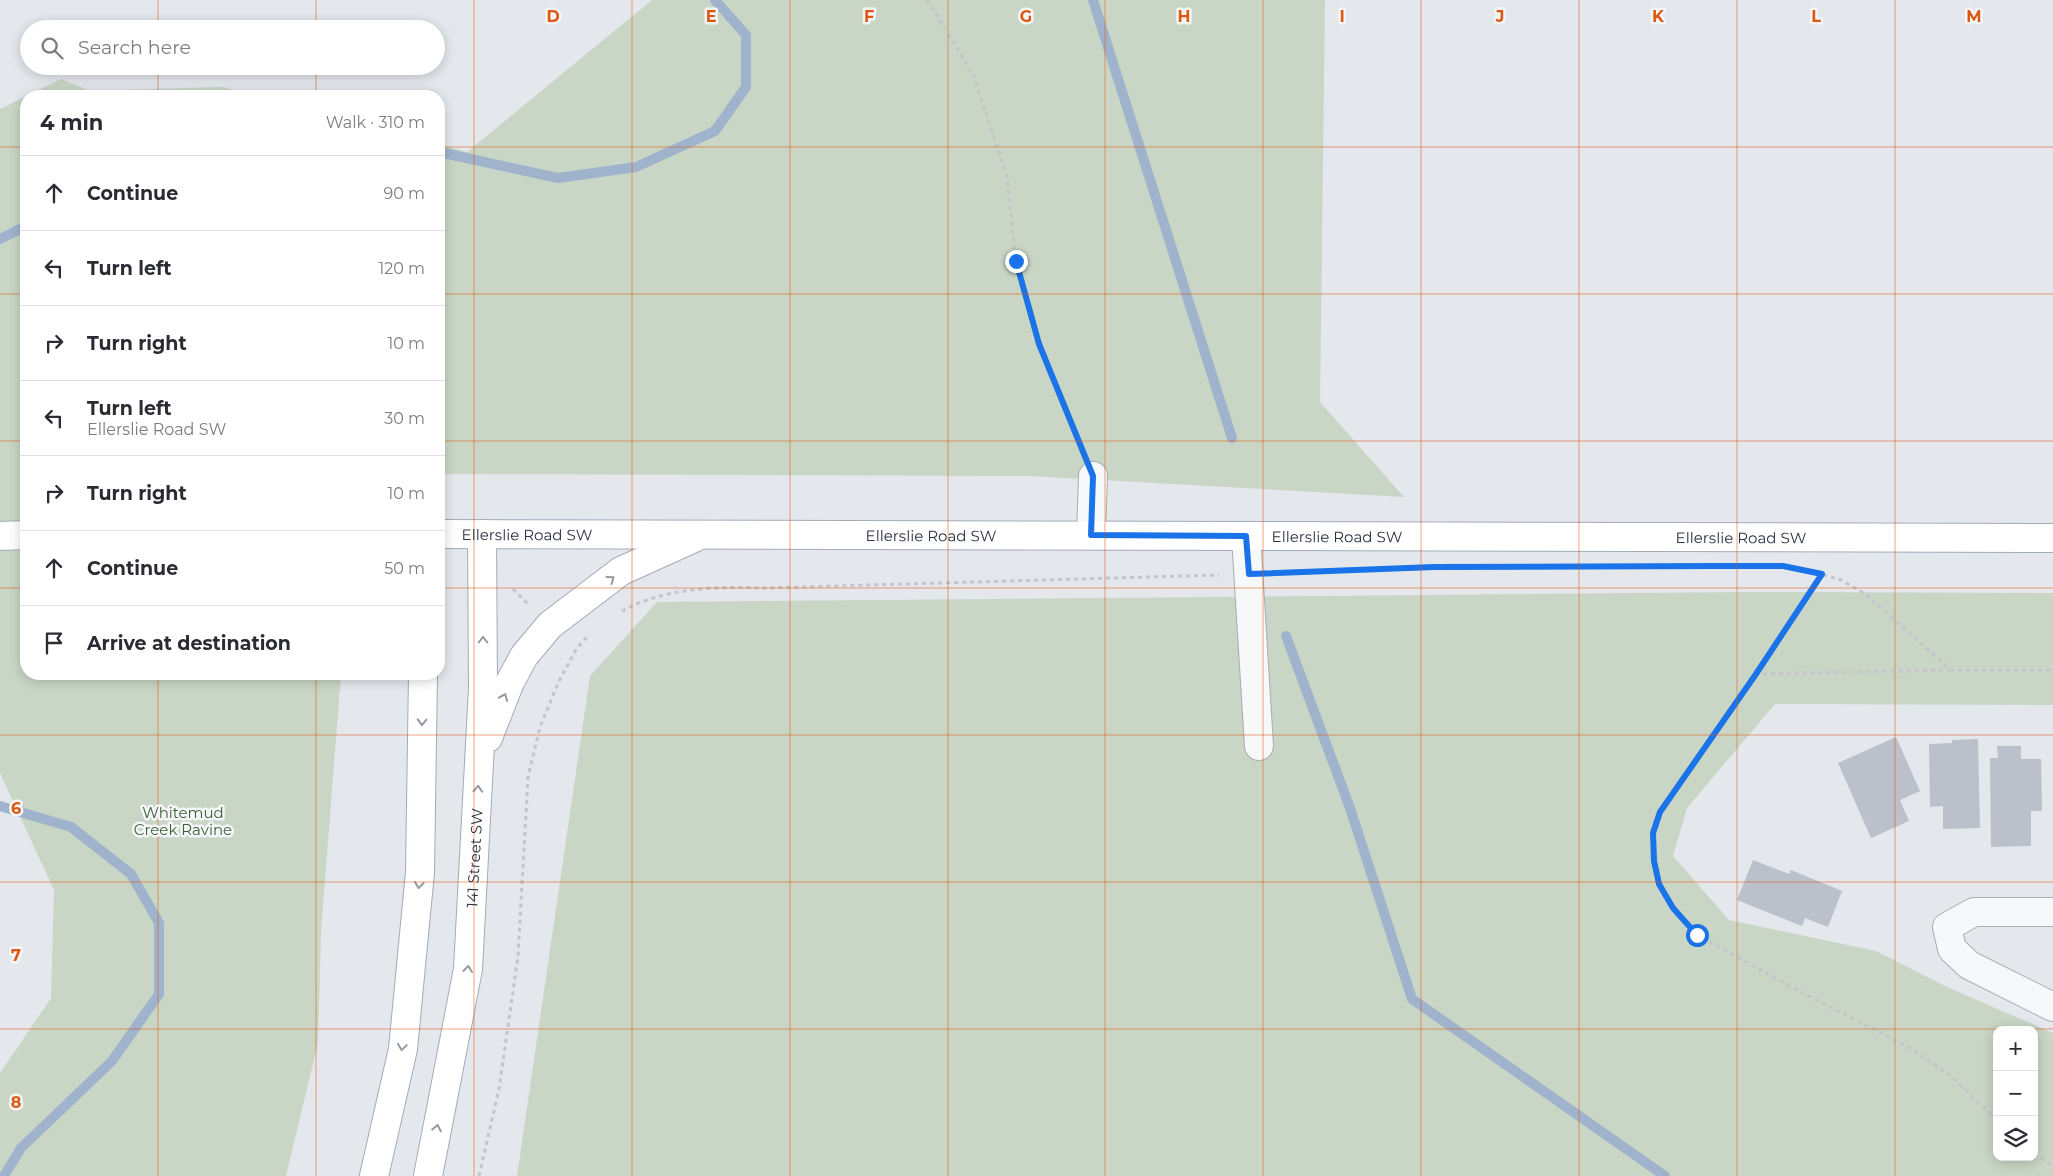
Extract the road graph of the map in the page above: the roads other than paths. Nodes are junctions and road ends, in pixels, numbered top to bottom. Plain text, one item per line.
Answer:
1 (1093, 476) road end
2 (445, 534) edge
3 (482, 534) junction
4 (702, 534) junction
5 (20, 535) edge
6 (1091, 535) junction
7 (0, 536) edge
8 (1246, 536) junction
9 (2053, 538) edge
10 (423, 680) edge
11 (1259, 746) dead end
12 (480, 758) junction
13 (2053, 912) edge
14 (2053, 1007) edge
15 (374, 1176) edge
16 (428, 1176) edge

1 - 6 street
2 - 3 main road, Ellerslie Road SW
3 - 4 main road, Ellerslie Road SW
12 -> 3 main road, 141 Street SW
4 - 6 main road, Ellerslie Road SW
12 -> 4 main road
5 - 7 main road
6 - 8 main road, Ellerslie Road SW
8 - 9 main road, Ellerslie Road SW
8 - 11 street
10 -> 15 main road
16 -> 12 main road, 141 Street SW
13 - 14 street

